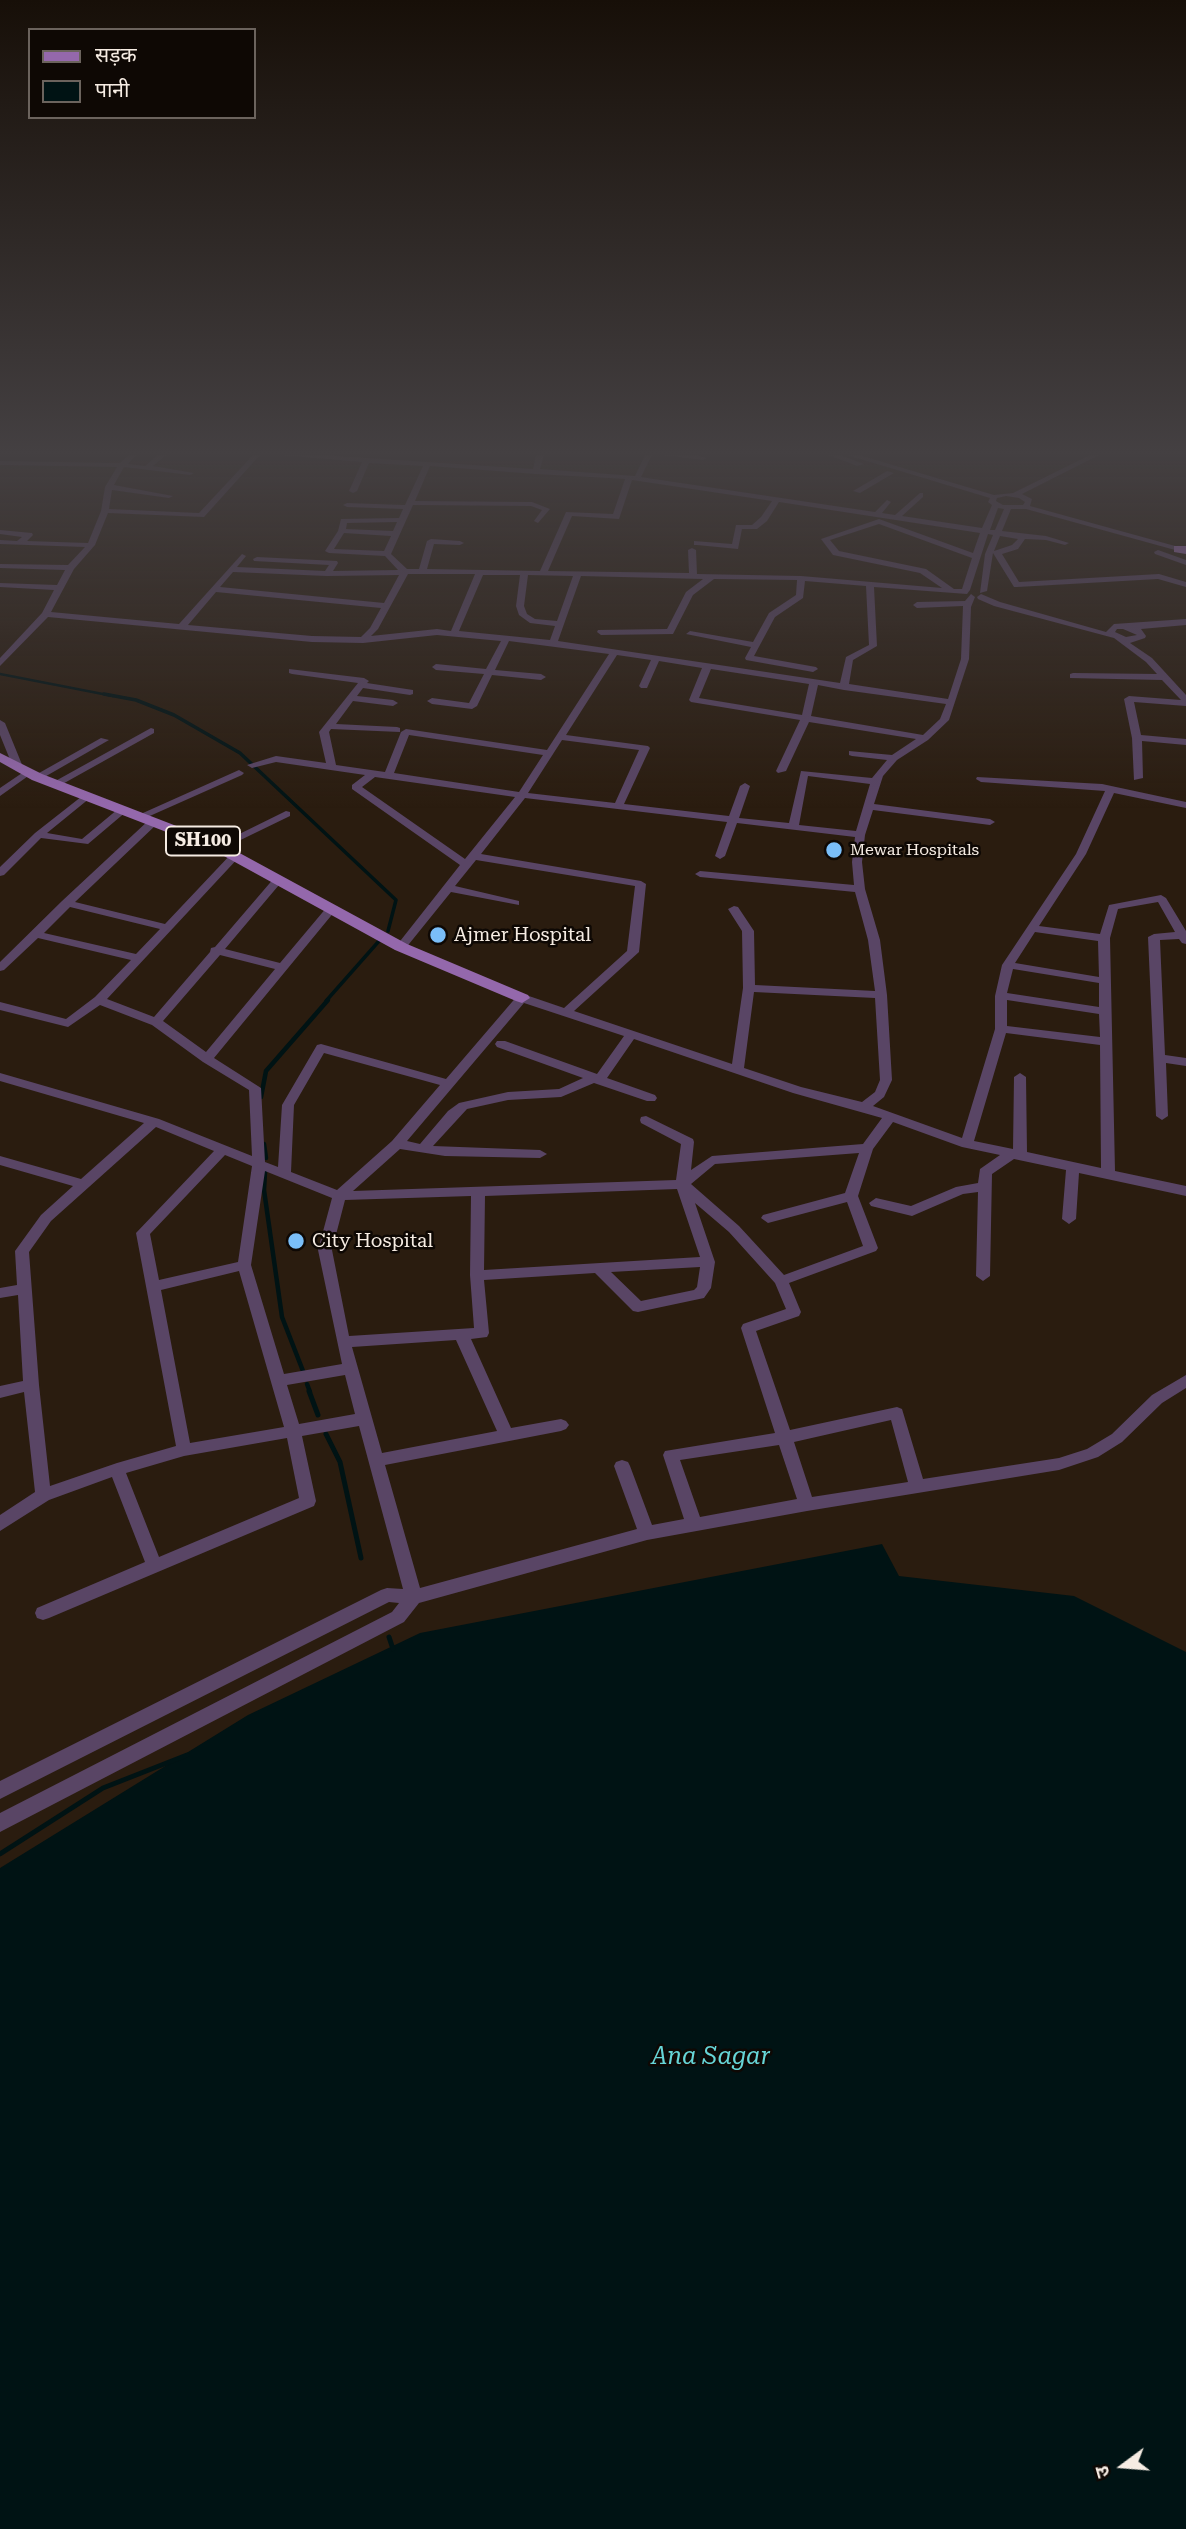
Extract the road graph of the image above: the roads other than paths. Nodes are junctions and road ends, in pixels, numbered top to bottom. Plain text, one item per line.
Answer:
1 (68, 573) edge
2 (229, 573) edge
3 (307, 573) edge
4 (365, 573) edge
5 (404, 573) edge
6 (480, 573) edge
7 (524, 573) edge
8 (543, 573) edge
9 (926, 573) edge
10 (976, 573) edge
11 (982, 573) edge
12 (1010, 573) edge
13 (327, 574) joint
14 (578, 574) junction
15 (693, 576) joint
16 (712, 576) junction
17 (801, 578) junction
18 (870, 583) junction
19 (1186, 585) edge
20 (0, 586) edge
21 (58, 588) junction
22 (215, 589) junction
23 (953, 592) junction
24 (974, 595) junction
25 (917, 605) dead end
26 (386, 606) junction
27 (46, 614) junction
28 (560, 624) junction
29 (183, 625) junction
30 (1186, 625) edge
31 (1130, 627) junction
32 (601, 632) dead end
33 (454, 633) junction
34 (691, 634) dead end
35 (1114, 635) junction
36 (1141, 636) junction
37 (506, 639) junction
38 (363, 640) junction
39 (553, 643) junction
40 (755, 645) junction
41 (614, 653) junction
42 (3, 657) edge
43 (656, 659) junction
44 (1149, 660) junction
45 (436, 667) dead end
46 (707, 667) junction
47 (292, 671) dead end
48 (488, 672) junction
49 (1073, 676) dead end
50 (541, 677) dead end
51 (1165, 677) junction
52 (810, 682) junction
53 (361, 685) junction
54 (644, 686) dead end
55 (844, 687) junction
56 (410, 692) dead end
57 (351, 698) junction
58 (432, 701) dead end
59 (952, 702) junction
60 (1186, 702) edge
61 (393, 703) dead end
62 (806, 718) junction
63 (0, 723) edge
64 (329, 726) junction
65 (151, 730) dead end
66 (397, 730) dead end
67 (560, 737) junction
68 (925, 738) junction
69 (1137, 738) junction
70 (104, 740) dead end
71 (1186, 742) edge
72 (550, 753) junction
73 (852, 753) dead end
74 (0, 757) edge
75 (894, 758) junction
76 (271, 766) dead end
77 (331, 766) junction
78 (781, 771) dead end
79 (28, 772) junction
80 (375, 772) junction
81 (239, 773) dead end
82 (389, 774) junction
83 (1138, 778) dead end
84 (981, 779) dead end
85 (874, 781) junction
86 (55, 784) junction
87 (745, 786) dead end
88 (1121, 791) junction
89 (0, 793) edge
90 (523, 795) junction
91 (86, 796) junction
92 (1186, 805) edge
93 (868, 806) junction
94 (618, 807) junction
95 (122, 811) junction
96 (286, 814) dead end
97 (146, 820) junction
98 (733, 820) junction
99 (990, 822) dead end
100 (793, 827) junction
101 (39, 835) junction
102 (860, 835) junction
103 (218, 847) junction
104 (236, 855) junction
105 (720, 856) dead end
106 (470, 861) junction
107 (0, 873) edge
108 (701, 874) dead end
109 (279, 879) junction
110 (449, 888) junction
111 (860, 889) junction
112 (515, 903) dead end
113 (66, 904) junction
114 (331, 909) junction
115 (734, 909) dead end
116 (165, 927) junction
117 (1031, 928) junction
118 (35, 934) junction
119 (1104, 938) junction
120 (1184, 938) edge
121 (398, 945) junction
122 (215, 950) junction
123 (5, 956) edge
124 (136, 958) junction
125 (1008, 965) junction
126 (281, 967) junction
127 (0, 968) edge
128 (1105, 981) junction
129 (749, 988) junction
130 (881, 995) junction
131 (1001, 996) junction
132 (522, 998) junction
133 (99, 1000) junction
134 (0, 1006) edge
135 (1105, 1011) junction
136 (565, 1013) junction
137 (156, 1022) junction
138 (1001, 1029) junction
139 (630, 1036) junction
140 (1106, 1041) junction
141 (501, 1044) dead end
142 (1160, 1058) junction
143 (207, 1059) junction
144 (1186, 1062) edge
145 (737, 1072) junction
146 (0, 1077) edge
147 (1020, 1077) dead end
148 (596, 1079) junction
149 (450, 1084) junction
150 (651, 1098) dead end
151 (864, 1107) junction
152 (1162, 1116) dead end
153 (890, 1117) junction
154 (646, 1120) dead end
155 (155, 1122) junction
156 (397, 1144) junction
157 (967, 1144) junction
158 (867, 1148) junction
159 (423, 1149) junction
160 (222, 1151) junction
161 (540, 1154) dead end
162 (1016, 1154) junction
163 (0, 1160) edge
164 (258, 1166) junction
165 (1073, 1167) junction
166 (284, 1174) junction
167 (1108, 1174) junction
168 (682, 1184) junction
169 (84, 1185) junction
170 (985, 1187) junction
171 (478, 1191) junction
172 (1186, 1191) edge
173 (339, 1196) junction
174 (851, 1196) junction
175 (876, 1203) dead end
176 (768, 1218) dead end
177 (1069, 1219) dead end
178 (708, 1262) junction
179 (244, 1265) junction
180 (598, 1268) junction
181 (477, 1275) junction
182 (983, 1276) dead end
183 (781, 1281) junction
184 (153, 1287) junction
185 (24, 1289) junction
186 (0, 1293) edge
187 (464, 1341) junction
188 (343, 1342) junction
189 (351, 1368) junction
190 (277, 1381) junction
191 (1186, 1381) edge
192 (30, 1385) junction
193 (0, 1392) edge
194 (363, 1419) junction
195 (561, 1424) dead end
196 (294, 1433) junction
197 (506, 1435) junction
198 (783, 1438) junction
199 (184, 1450) junction
200 (376, 1460) junction
201 (622, 1466) dead end
202 (117, 1469) junction
203 (918, 1486) junction
204 (43, 1495) junction
205 (807, 1504) junction
206 (0, 1524) edge
207 (694, 1524) junction
208 (647, 1533) junction
209 (155, 1567) junction
210 (414, 1597) junction
211 (359, 1609) junction
212 (43, 1613) dead end
213 (369, 1632) junction
214 (0, 1790) edge
215 (0, 1823) edge

1 - 21 street
2 - 22 street
3 - 13 street
4 - 13 street
5 - 26 street
6 - 33 street
7 - 28 street
8 - 14 street
9 - 23 street
10 - 24 street
11 - 24 street
12 - 19 street
14 - 15 street
14 - 28 street
15 - 16 street
16 - 17 street
16 - 32 street
17 - 18 street
17 - 40 street
18 - 23 street
18 - 55 street
20 - 21 street
21 - 27 street
22 - 26 street
22 - 29 street
23 - 24 street
24 - 25 street
24 - 35 street
24 - 59 street
26 - 38 street
27 - 29 street
27 - 42 street
28 - 39 street
29 - 38 street
30 - 31 street
30 - 36 street
31 - 35 street
31 - 36 street
33 - 37 street
33 - 38 street
34 - 40 street
35 - 36 street
35 - 44 street
36 - 44 street
37 - 39 street
37 - 48 street
39 - 41 street
40 - 52 street
41 - 43 street
41 - 67 street
43 - 46 street
43 - 54 street
44 - 51 street
45 - 48 street
46 - 52 street
46 - 62 street
47 - 53 street
48 - 50 street
48 - 58 street
49 - 51 street
51 - 60 street
52 - 55 street
52 - 62 street
53 - 56 street
53 - 57 street
55 - 59 street
57 - 61 street
57 - 64 street
59 - 68 street
60 - 69 street
62 - 68 street
62 - 78 street
63 - 79 street
64 - 66 street
64 - 77 street
65 - 86 street
67 - 72 street
67 - 94 street
68 - 75 street
69 - 71 street
69 - 83 street
70 - 79 street
72 - 82 street
72 - 90 street
73 - 75 street
74 - 79 main road, SH100
75 - 85 street
76 - 77 street
77 - 80 street
79 - 86 main road, SH100
79 - 89 street
80 - 82 street
80 - 106 street
81 - 97 street
82 - 90 street
84 - 88 street
85 - 93 street
85 - 100 street
86 - 91 main road, SH100
87 - 98 street
88 - 92 street
88 - 117 street
90 - 94 street
90 - 106 street
91 - 95 main road, SH100
91 - 101 street
93 - 99 street
93 - 102 street
94 - 98 street
95 - 97 main road, SH100
95 - 101 street
96 - 103 street
97 - 103 main road, SH100
97 - 113 street
98 - 100 street
98 - 105 street
100 - 102 street
101 - 107 street
102 - 111 street
103 - 104 main road, SH100
104 - 109 main road, SH100
104 - 116 street
106 - 110 street
106 - 136 street
108 - 111 street
109 - 114 main road, SH100
109 - 122 street
110 - 112 street
110 - 121 street
111 - 130 street
113 - 116 street
113 - 118 street
114 - 121 main road, SH100
114 - 126 street
115 - 129 street
116 - 124 street
117 - 119 street
117 - 125 street
118 - 123 street
118 - 124 street
119 - 120 street
119 - 128 street
120 - 142 street
121 - 132 main road, SH100
122 - 126 street
122 - 137 street
123 - 127 street
124 - 133 street
125 - 128 street
125 - 131 street
126 - 143 street
128 - 135 street
129 - 130 street
129 - 145 street
130 - 151 street
131 - 135 street
131 - 138 street
132 - 136 street
132 - 149 street
133 - 134 street
133 - 137 street
135 - 140 street
136 - 139 street
137 - 143 street
138 - 140 street
138 - 157 street
139 - 145 street
139 - 148 street
140 - 167 street
141 - 148 street
142 - 144 street
142 - 152 street
143 - 164 street
145 - 151 street
146 - 155 street
147 - 162 street
148 - 150 street
148 - 159 street
149 - 156 street
149 - 166 street
151 - 153 street
153 - 157 street
153 - 158 street
154 - 168 street
155 - 160 street
155 - 169 street
156 - 159 street
156 - 173 street
157 - 162 street
158 - 168 street
158 - 174 street
159 - 161 street
160 - 164 street
160 - 184 street
162 - 165 street
162 - 170 street
163 - 169 street
164 - 166 street
164 - 179 street
165 - 167 street
165 - 177 street
166 - 173 street
167 - 172 street
168 - 171 street
168 - 178 street
168 - 183 street
169 - 185 street
170 - 175 street
170 - 182 street
171 - 173 street
171 - 181 street
173 - 188 street
174 - 176 street
174 - 183 street
178 - 180 street
178 - 180 street
179 - 184 street
179 - 190 street
180 - 181 street
181 - 187 street
183 - 198 street
184 - 199 street
185 - 186 street
185 - 192 street
187 - 188 street
187 - 197 street
188 - 189 street
189 - 190 street
189 - 194 street
190 - 196 street
191 - 203 street
192 - 193 street
192 - 204 street
194 - 196 street
194 - 200 street
195 - 197 street
196 - 199 street
196 - 209 street
197 - 200 street
198 - 203 street
198 - 205 street
198 - 207 street
199 - 202 street
200 - 210 street
201 - 208 street
202 - 204 street
202 - 209 street
203 - 205 street
204 - 206 street
205 - 207 street
207 - 208 street
208 - 210 street
209 - 212 street
210 - 211 street
210 - 213 street
211 - 213 street
211 - 214 street
213 - 215 street

